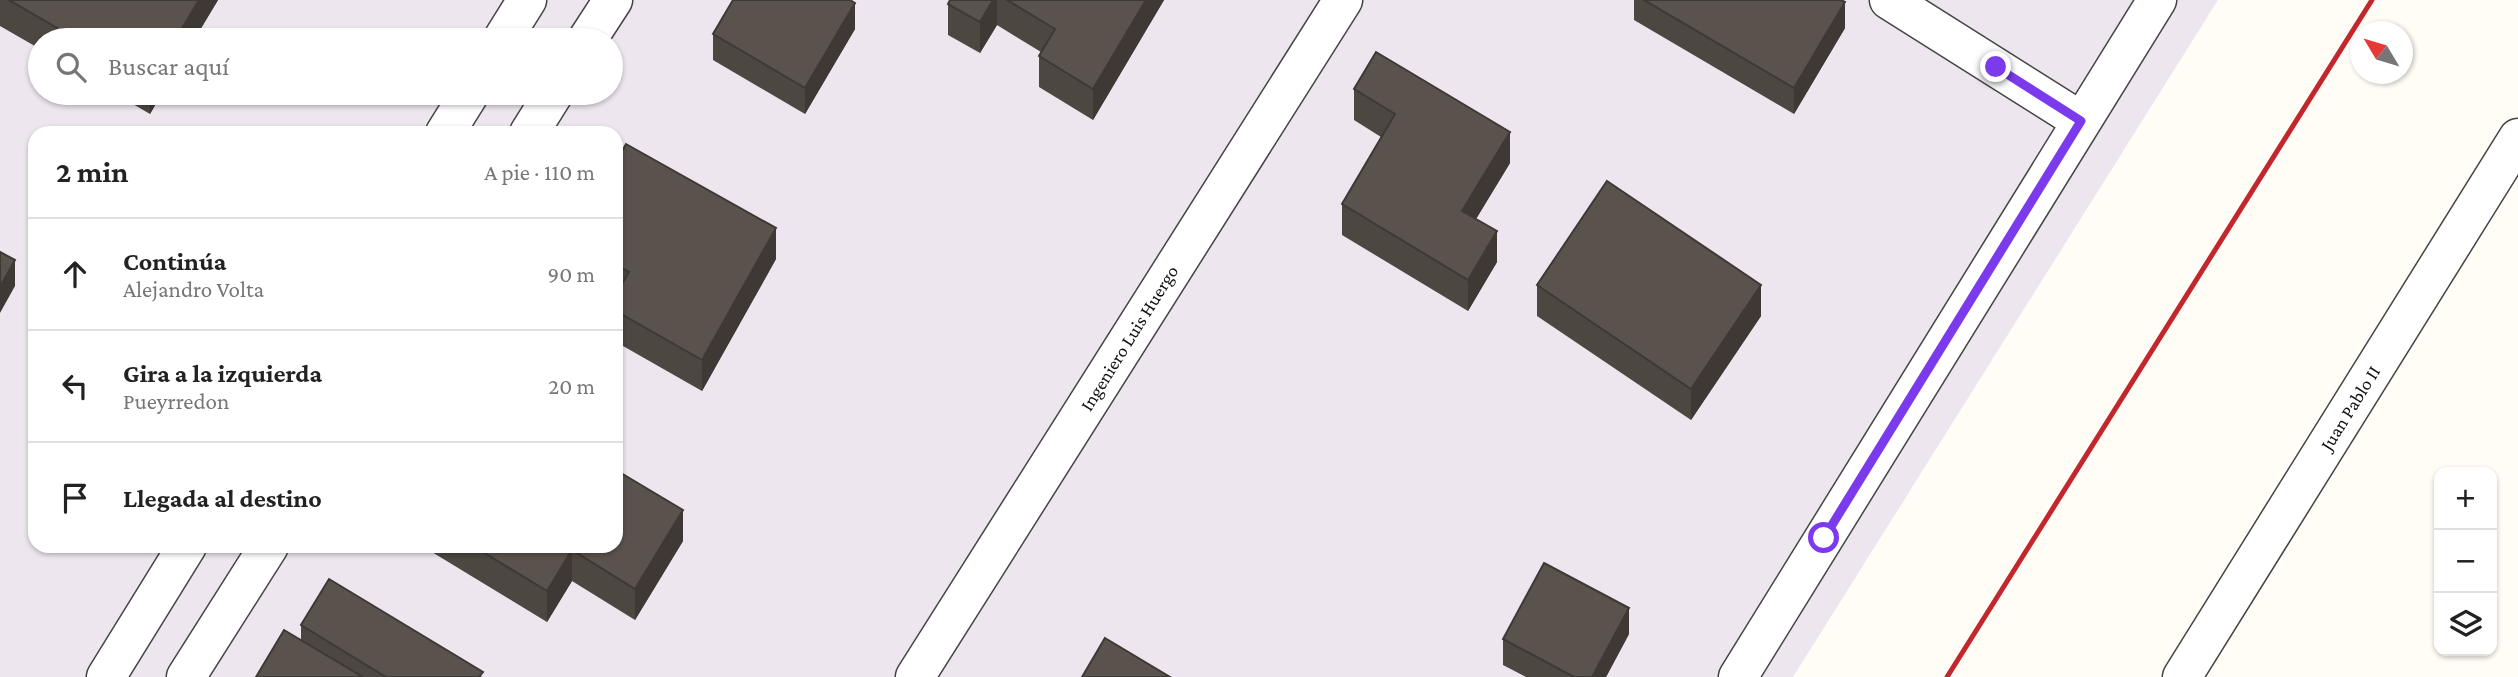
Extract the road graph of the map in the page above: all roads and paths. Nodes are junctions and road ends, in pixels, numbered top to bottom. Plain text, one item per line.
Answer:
1 (527, 0) edge
2 (613, 0) edge
3 (1343, 0) edge
4 (1889, 0) edge
5 (2157, 0) edge
6 (510, 28) edge
7 (595, 28) edge
8 (462, 105) edge
9 (546, 105) edge
10 (2081, 121) junction
11 (449, 126) edge
12 (533, 126) edge
13 (2518, 138) edge
14 (183, 553) edge
15 (265, 553) edge
16 (106, 677) edge
17 (186, 677) edge
18 (915, 677) edge
19 (1738, 677) edge
20 (2182, 677) edge

1 - 6 street
2 - 7 street
3 - 18 street, Ingeniero Luis Huergo
4 - 10 street
5 - 10 street
8 - 11 street
9 - 12 street
10 - 19 street
13 - 20 street, Juan Pablo II
14 - 16 street
15 - 17 street

